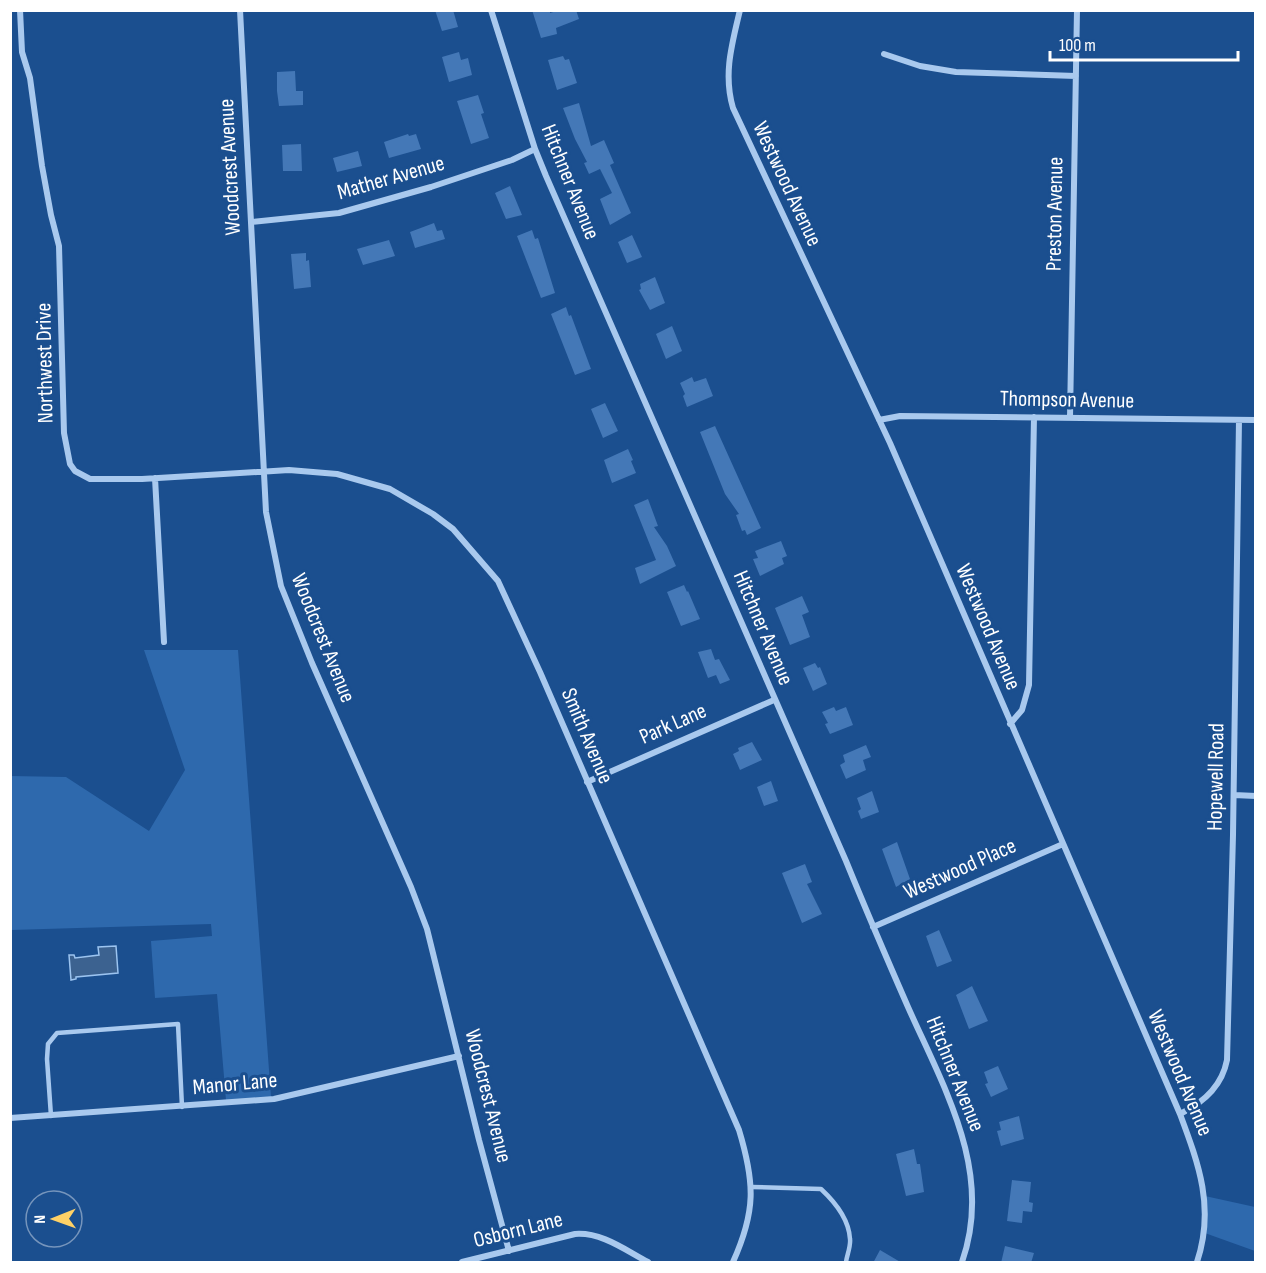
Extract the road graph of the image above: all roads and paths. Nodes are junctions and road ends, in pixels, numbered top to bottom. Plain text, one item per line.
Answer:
1 (20, 10) edge
2 (240, 10) edge
3 (491, 10) edge
4 (740, 10) edge
5 (1077, 10) edge
6 (884, 54) dead end
7 (1076, 75) junction
8 (535, 149) junction
9 (251, 222) junction
10 (1034, 417) junction
11 (1070, 418) junction
12 (879, 420) junction
13 (1239, 420) junction
14 (1256, 420) edge
15 (264, 471) junction
16 (154, 478) junction
17 (164, 642) dead end
18 (774, 700) junction
19 (1010, 724) junction
20 (587, 782) junction
21 (1234, 795) junction
22 (1256, 796) edge
23 (1063, 844) junction
24 (873, 927) junction
25 (459, 1056) junction
26 (182, 1107) junction
27 (1180, 1114) junction
28 (51, 1116) junction
29 (10, 1118) edge
30 (751, 1187) junction
31 (509, 1251) junction
32 (462, 1263) edge
33 (648, 1263) edge
34 (733, 1263) edge
35 (846, 1263) edge
36 (962, 1263) edge
37 (1197, 1263) edge

1 - 16 street, Northwest Drive
2 - 9 street, Woodcrest Avenue
3 - 8 street, Hitchner Avenue
4 - 12 street, Westwood Avenue
5 - 7 street, Preston Avenue
6 - 7 street
7 - 11 street, Preston Avenue
8 - 9 street, Mather Avenue
8 - 18 street, Hitchner Avenue
9 - 15 street, Woodcrest Avenue
10 - 11 street, Thompson Avenue
10 - 12 street, Thompson Avenue
10 - 19 street
11 - 13 street, Thompson Avenue
12 - 19 street, Westwood Avenue
13 - 14 street, Thompson Avenue
13 - 21 street, Hopewell Road
15 - 16 street, Smith Avenue
15 - 20 street, Smith Avenue
15 - 25 street, Woodcrest Avenue
16 - 17 street
18 - 20 street, Park Lane
18 - 24 street, Hitchner Avenue
19 - 23 street, Westwood Avenue
20 - 30 street, Smith Avenue
21 - 22 street
21 - 27 street, Hopewell Road
23 - 24 street, Westwood Place
23 - 27 street, Westwood Avenue
24 - 36 street, Hitchner Avenue
25 - 26 street, Manor Lane
25 - 31 street, Woodcrest Avenue
26 - 28 street, Manor Lane
26 - 28 lane
27 - 37 street, Westwood Avenue
28 - 29 street, Manor Lane
30 - 34 street, Smith Avenue
30 - 35 lane
31 - 32 street, Osborn Lane
31 - 33 street, Osborn Lane

